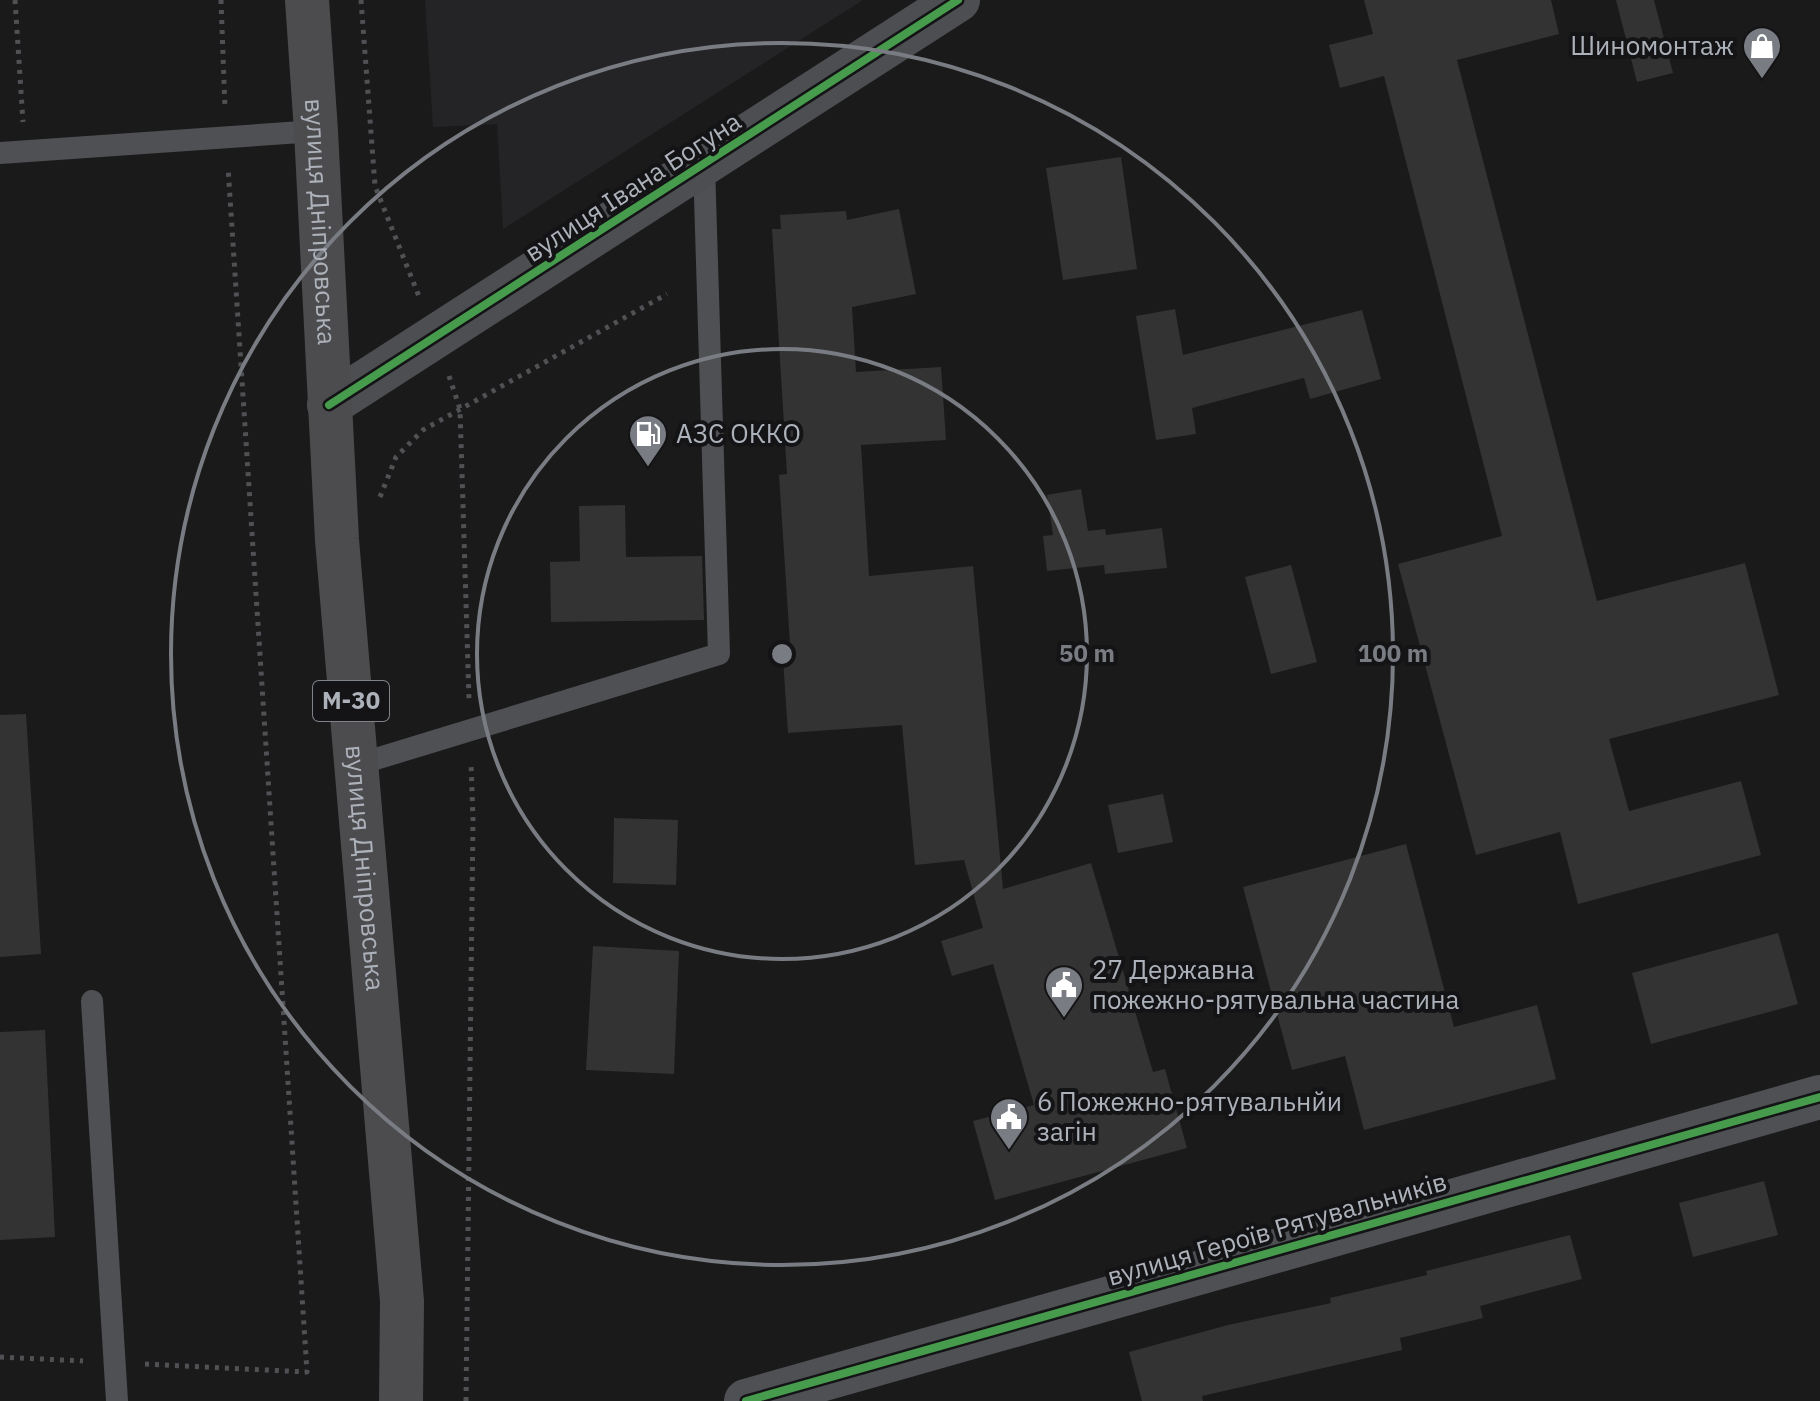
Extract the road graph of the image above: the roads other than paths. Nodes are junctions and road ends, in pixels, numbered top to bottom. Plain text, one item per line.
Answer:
1 (307, 0) edge
2 (958, 0) edge
3 (316, 131) junction
4 (0, 153) edge
5 (704, 165) junction
6 (329, 405) junction
7 (356, 765) junction
8 (92, 1001) dead end
9 (1820, 1097) edge
10 (117, 1401) edge
11 (401, 1401) edge
12 (746, 1401) edge

1 - 3 highway, вулиця Дніпровська / М-30
2 - 5 street, вулиця Івана Богуна
3 - 4 lane
3 - 6 highway, вулиця Дніпровська / М-30
5 - 6 street, вулиця Івана Богуна
5 - 7 lane
6 - 7 highway, вулиця Дніпровська / М-30
7 - 11 highway, вулиця Дніпровська / М-30
8 - 10 lane
9 - 12 street, вулиця Героїв Рятувальників

